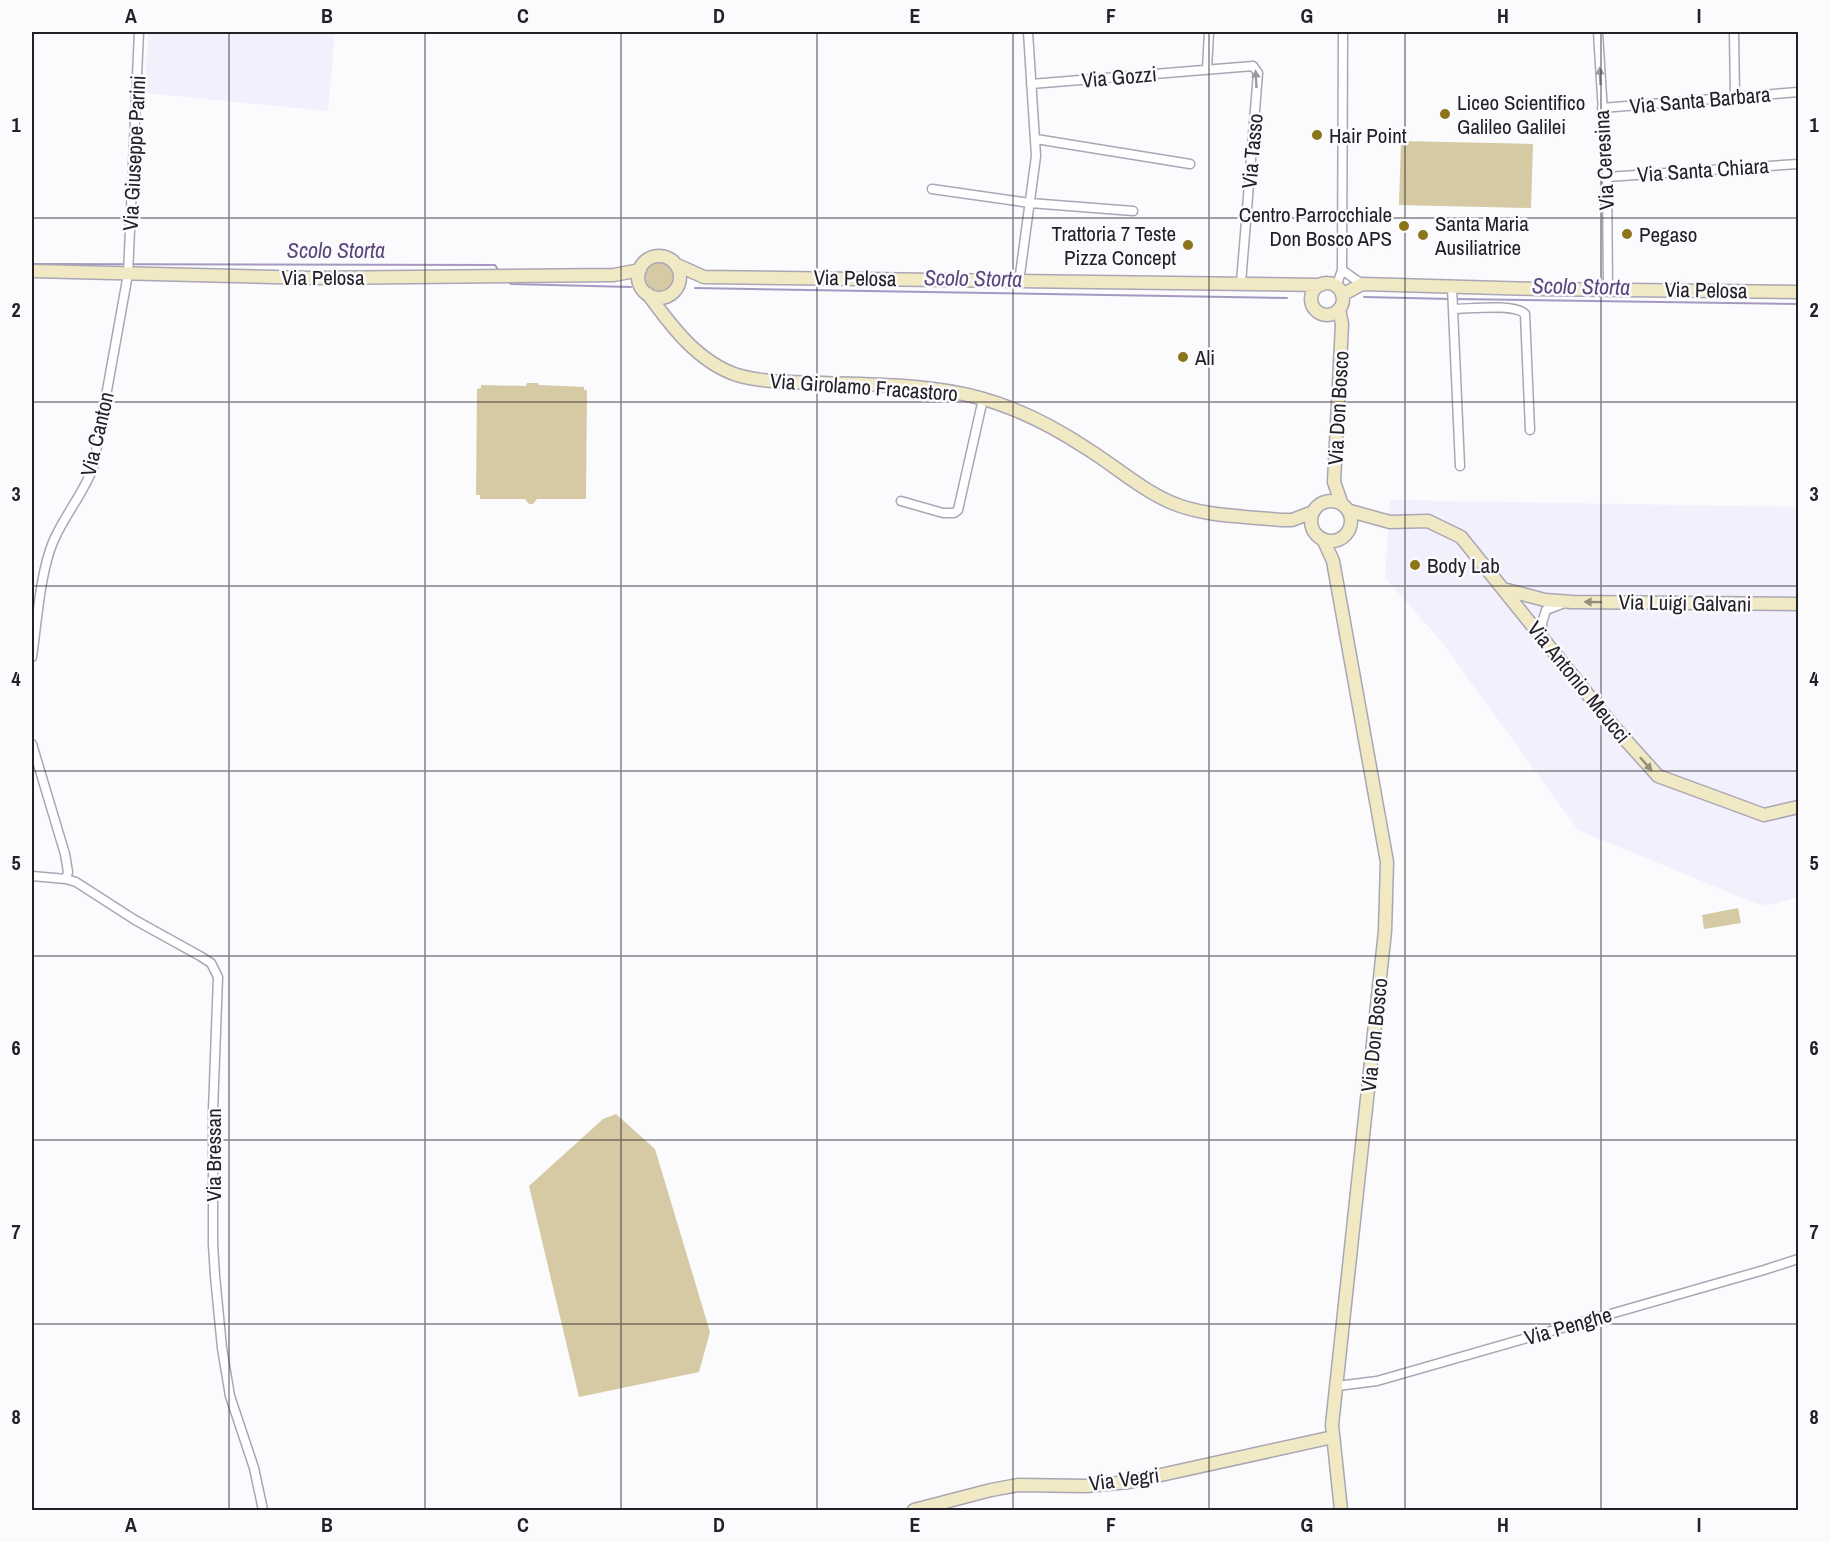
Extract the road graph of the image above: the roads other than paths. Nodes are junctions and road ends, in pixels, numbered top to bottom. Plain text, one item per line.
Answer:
1 (139, 32) edge
2 (1028, 32) edge
3 (1209, 32) edge
4 (1343, 32) edge
5 (1598, 32) edge
6 (1734, 32) edge
7 (1207, 69) junction
8 (1031, 84) junction
9 (1798, 92) edge
10 (1735, 98) junction
11 (1602, 108) junction
12 (1036, 139) junction
13 (1190, 164) dead end
14 (1798, 164) edge
15 (1607, 177) junction
16 (932, 189) dead end
17 (1030, 203) junction
18 (1133, 212) dead end
19 (677, 265) junction
20 (640, 270) junction
21 (1342, 270) junction
22 (32, 271) edge
23 (128, 272) junction
24 (614, 275) junction
25 (704, 276) junction
26 (1019, 282) junction
27 (1241, 283) junction
28 (1294, 284) junction
29 (1362, 284) junction
30 (1321, 285) junction
31 (644, 289) junction
32 (1608, 289) junction
33 (675, 290) junction
34 (1339, 291) junction
35 (1798, 291) edge
36 (1453, 299) junction
37 (1311, 300) junction
38 (1339, 309) junction
39 (1325, 315) junction
40 (675, 328) junction
41 (1341, 335) junction
42 (983, 399) junction
43 (1530, 430) dead end
44 (1460, 465) dead end
45 (1334, 482) junction
46 (901, 501) dead end
47 (1323, 502) junction
48 (1345, 506) junction
49 (1313, 512) junction
50 (1292, 520) junction
51 (1381, 520) junction
52 (1350, 528) junction
53 (1318, 535) junction
54 (1341, 539) junction
55 (1333, 561) junction
56 (1503, 588) junction
57 (1572, 602) junction
58 (1798, 604) edge
59 (1543, 640) junction
60 (32, 657) edge
61 (32, 744) edge
62 (1798, 807) edge
63 (32, 876) edge
64 (66, 879) junction
65 (1798, 1259) edge
66 (1337, 1386) junction
67 (1333, 1437) junction
68 (263, 1510) edge
69 (914, 1510) edge
70 (1341, 1510) edge

1 - 23 street, Via Giuseppe Parini
2 - 8 street
3 - 7 street
4 - 21 street
11 -> 5 street, Via Ceresina
6 - 10 street
7 - 8 street, Via Gozzi
27 -> 7 street, Via Tasso
8 - 12 street
9 - 10 street, Via Santa Barbara
10 - 11 street, Via Santa Barbara
11 - 15 street, Via Ceresina
12 - 13 street
12 - 17 street
14 - 15 street, Via Santa Chiara
15 - 32 street, Via Ceresina
16 - 17 street
17 - 18 street
17 - 26 street
19 - 20 main road, Via Pelosa
19 - 25 main road, Via Pelosa
19 - 33 main road
20 - 24 main road, Via Pelosa
20 - 31 main road
21 - 29 street
21 - 34 street
22 - 23 main road, Via Pelosa
23 - 24 main road, Via Pelosa
23 - 60 street, Via Canton
24 - 31 main road, Via Pelosa
25 - 26 main road, Via Pelosa
25 - 33 main road, Via Pelosa
26 - 27 main road, Via Pelosa
27 - 28 main road, Via Pelosa
28 - 30 main road, Via Pelosa
28 - 37 main road
29 - 34 main road
29 - 36 main road, Via Pelosa
30 - 34 main road
30 - 37 main road
31 - 33 main road, Via Pelosa
31 - 40 main road, Via Girolamo Fracastoro
32 - 35 main road, Via Pelosa
32 - 36 main road, Via Pelosa
33 - 40 main road
34 - 38 main road
36 - 43 street
36 - 44 street
37 - 39 main road
38 - 39 main road
38 - 41 main road, Via Don Bosco
39 - 41 main road, Via Don Bosco
40 - 42 main road, Via Girolamo Fracastoro
41 - 45 main road, Via Don Bosco
42 - 46 street
42 - 50 main road, Via Girolamo Fracastoro
45 - 47 main road, Via Don Bosco
45 - 48 main road, Via Don Bosco
47 - 48 main road
47 - 49 main road, Via Don Bosco
48 - 51 main road, Via Antonio Meucci
48 - 52 main road, Via Don Bosco
49 - 50 main road, Via Girolamo Fracastoro
49 - 53 main road, Via Don Bosco
50 - 53 main road, Via Girolamo Fracastoro
51 - 52 main road, Via Antonio Meucci
51 - 56 main road, Via Antonio Meucci
52 - 54 main road
53 - 54 main road
53 - 55 main road, Via Don Bosco
54 - 55 main road
55 - 66 main road, Via Don Bosco
56 - 57 main road, Via Luigi Galvani
56 - 59 main road, Via Antonio Meucci
58 -> 57 main road, Via Luigi Galvani
57 - 59 street, Via Luigi Galvani
59 -> 62 main road, Via Antonio Meucci
61 - 64 street
63 - 64 street
64 - 68 street, Via Bressan
65 - 66 street, Via Penghe
66 - 67 main road, Via Don Bosco
67 - 69 main road, Via Vegri
67 - 70 main road, Via Don Bosco

